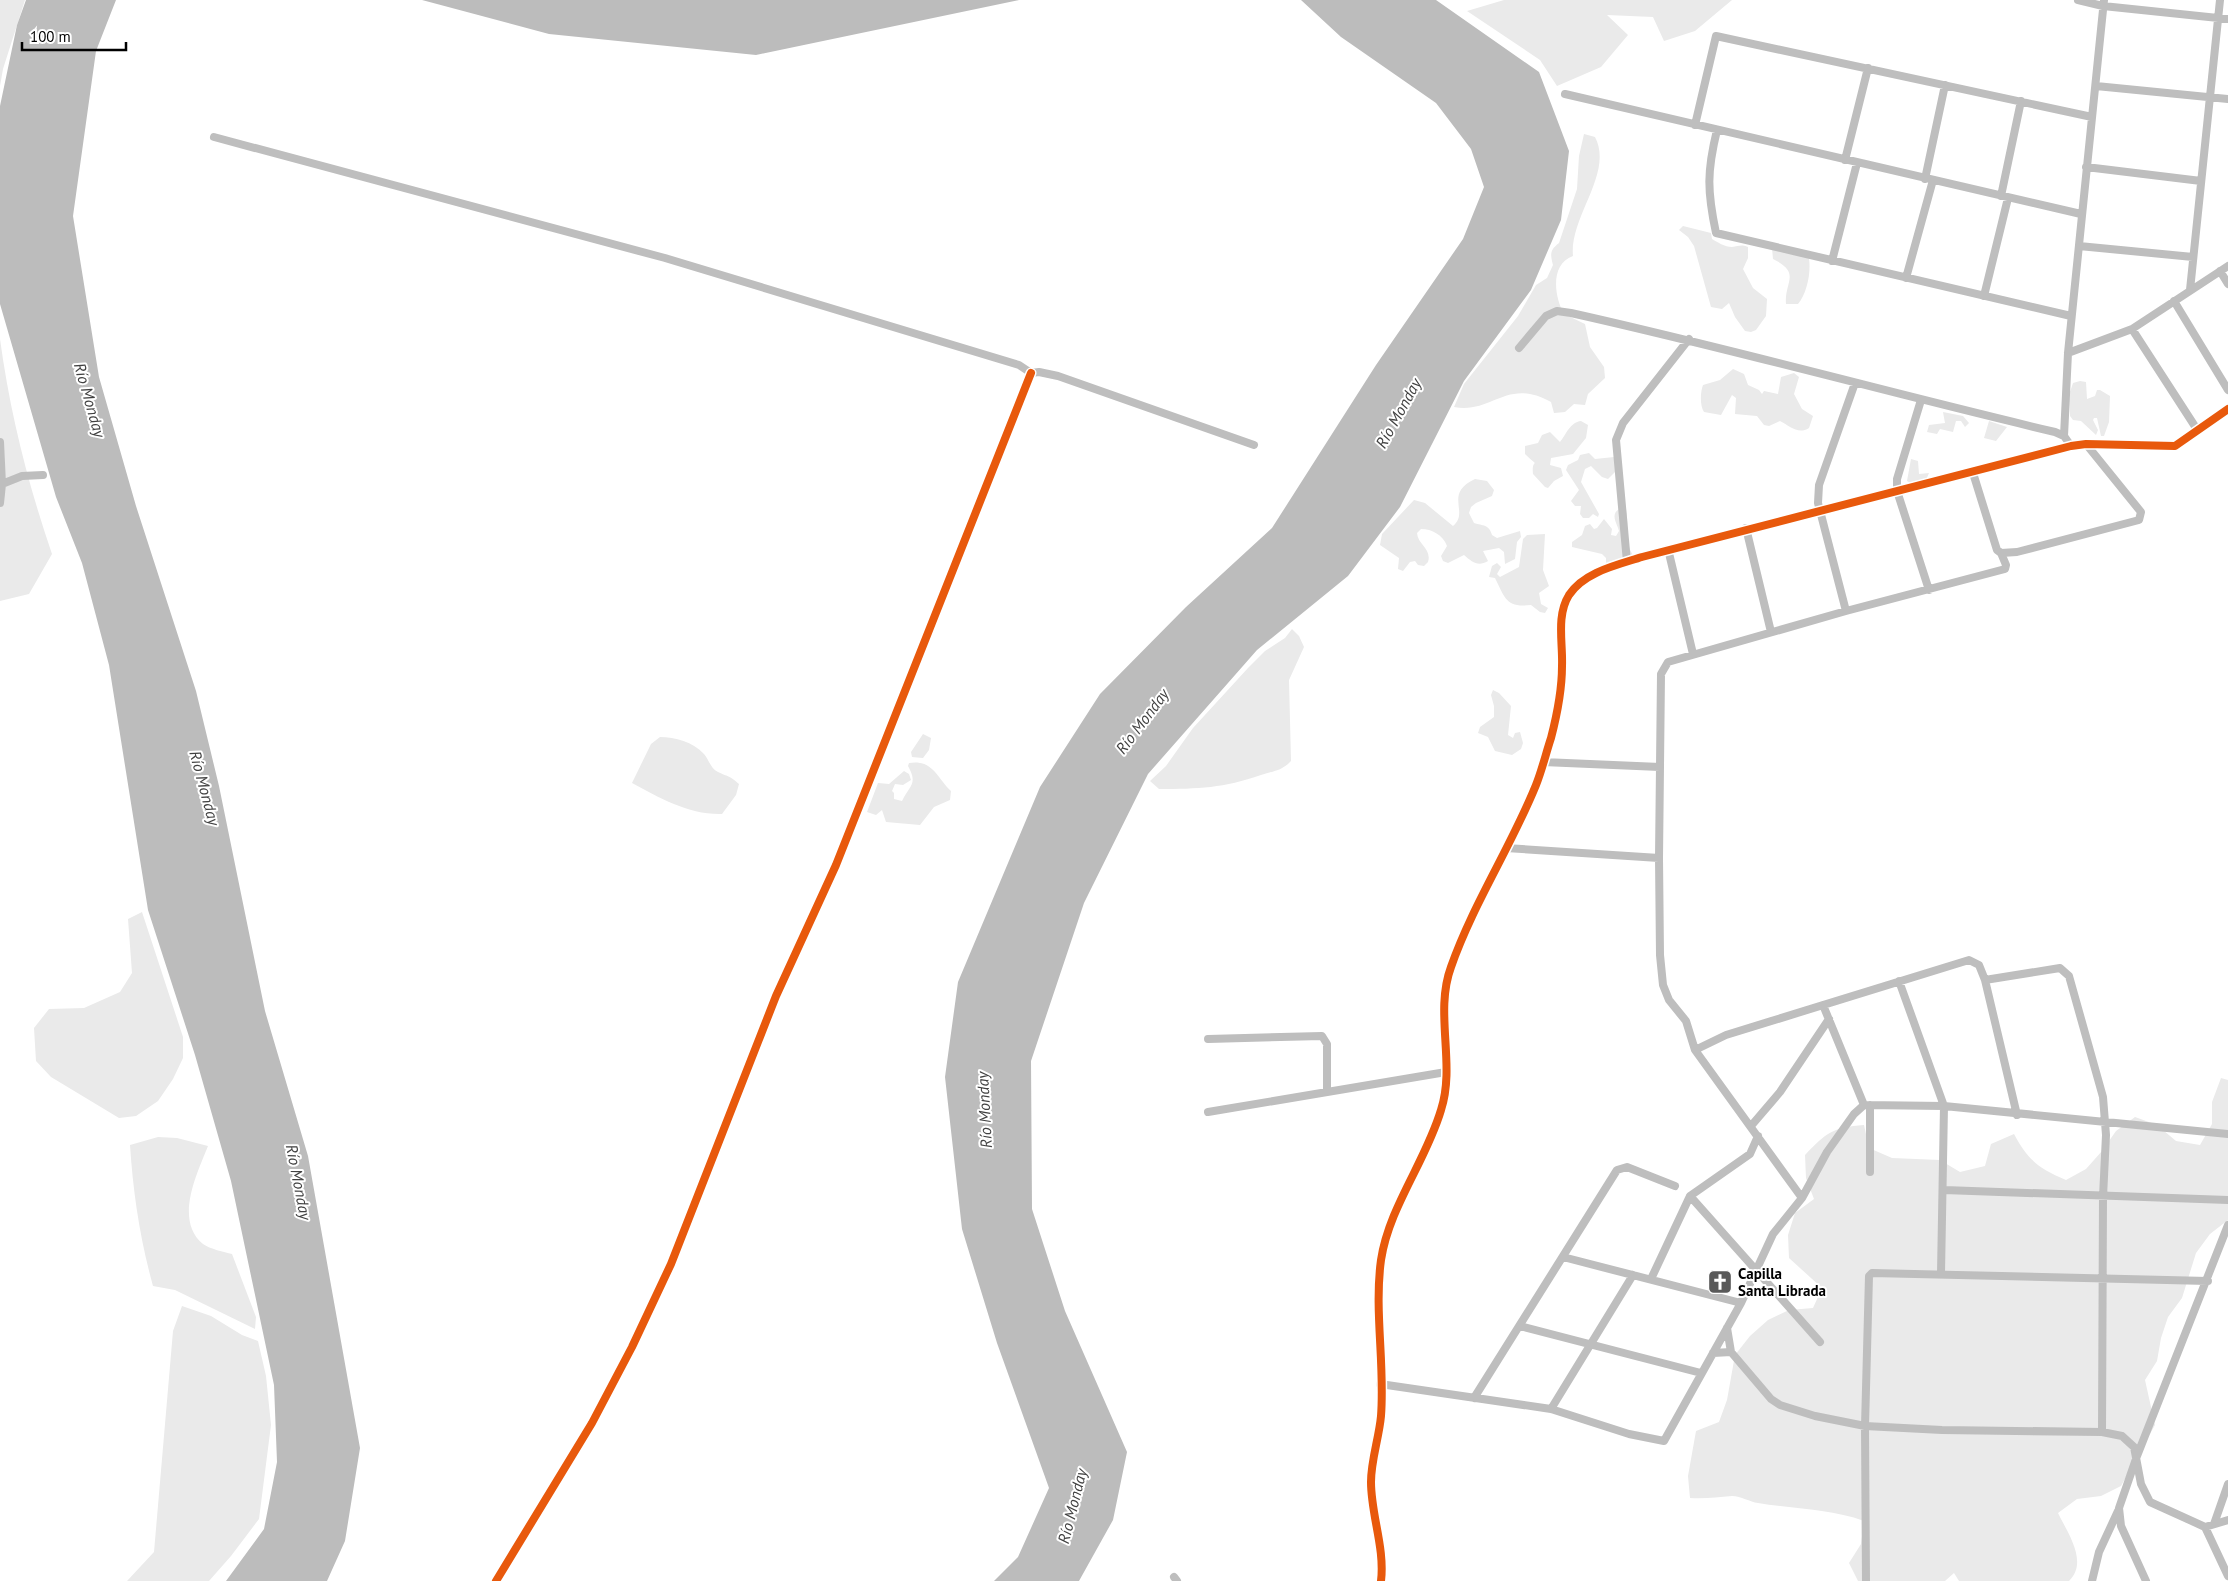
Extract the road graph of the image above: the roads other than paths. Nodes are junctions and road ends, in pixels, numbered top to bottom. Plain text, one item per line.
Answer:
1 (2078, 0) edge
2 (2220, 0) edge
3 (2104, 3) edge
4 (2218, 18) junction
5 (2228, 19) edge
6 (1868, 68) junction
7 (1945, 85) junction
8 (2096, 86) junction
9 (1565, 94) dead end
10 (2210, 97) junction
11 (2228, 99) edge
12 (2021, 101) junction
13 (2092, 116) junction
14 (1695, 125) junction
15 (1717, 130) junction
16 (214, 137) dead end
17 (1845, 160) junction
18 (1857, 163) junction
19 (2086, 167) junction
20 (1929, 180) junction
21 (2201, 181) junction
22 (2005, 197) junction
23 (2081, 214) junction
24 (2080, 246) junction
25 (2193, 257) junction
26 (1832, 261) junction
27 (2228, 266) edge
28 (2220, 271) junction
29 (1906, 278) junction
30 (2228, 284) edge
31 (2190, 290) junction
32 (1984, 296) junction
33 (2174, 301) junction
34 (2072, 316) junction
35 (2132, 329) junction
36 (1689, 339) junction
37 (1519, 348) dead end
38 (2068, 353) junction
39 (1031, 374) junction
40 (1855, 383) junction
41 (2228, 390) edge
42 (1921, 400) junction
43 (2227, 413) edge
44 (2198, 431) junction
45 (2064, 436) junction
46 (0, 442) edge
47 (2086, 444) junction
48 (1254, 445) dead end
49 (2072, 446) junction
50 (1973, 473) junction
51 (43, 475) dead end
52 (2, 484) junction
53 (1897, 491) junction
54 (0, 503) edge
55 (1819, 511) junction
56 (1746, 528) junction
57 (1668, 549) junction
58 (2001, 553) junction
59 (1627, 562) junction
60 (1929, 590) junction
61 (1846, 611) junction
62 (1771, 632) junction
63 (1693, 654) junction
64 (1543, 762) junction
65 (1660, 767) junction
66 (1506, 848) junction
67 (1659, 858) junction
68 (1984, 980) junction
69 (1899, 981) junction
70 (1823, 1005) junction
71 (1829, 1019) junction
72 (1208, 1039) dead end
73 (1695, 1050) junction
74 (1446, 1072) junction
75 (1327, 1092) junction
76 (1867, 1105) junction
77 (1944, 1106) junction
78 (1208, 1112) dead end
79 (2017, 1115) junction
80 (2105, 1121) junction
81 (1751, 1126) junction
82 (2228, 1134) edge
83 (1758, 1136) junction
84 (1870, 1172) dead end
85 (1676, 1186) dead end
86 (1944, 1190) junction
87 (1690, 1196) junction
88 (1802, 1198) junction
89 (2103, 1198) junction
90 (2228, 1200) edge
91 (2228, 1225) edge
92 (1563, 1257) junction
93 (1757, 1271) junction
94 (1941, 1273) junction
95 (1633, 1275) junction
96 (2102, 1278) junction
97 (1651, 1280) junction
98 (2208, 1281) junction
99 (1741, 1303) junction
100 (1520, 1326) junction
101 (1728, 1328) junction
102 (1820, 1342) dead end
103 (1592, 1344) junction
104 (1731, 1352) junction
105 (1713, 1353) junction
106 (1701, 1373) junction
107 (1380, 1384) junction
108 (1474, 1398) junction
109 (1550, 1409) junction
110 (1865, 1426) junction
111 (2102, 1432) junction
112 (2137, 1456) junction
113 (2228, 1484) edge
114 (2119, 1508) junction
115 (2228, 1520) edge
116 (2214, 1524) junction
117 (2205, 1527) junction
118 (2228, 1576) edge
119 (496, 1581) edge
120 (1381, 1581) edge
121 (1866, 1581) edge
122 (2092, 1581) edge
123 (2146, 1581) edge

1 - 3 street
2 - 4 street
3 - 4 street
3 - 8 street
4 - 5 street
4 - 10 street
6 - 7 street
6 - 14 street
6 - 17 street
7 - 12 street
7 - 20 street
8 - 10 street
8 - 13 street
9 - 14 street
10 - 11 street
10 - 21 street
12 - 13 street
12 - 22 street
13 - 19 street
14 - 15 street
15 - 17 street
15 - 26 street
16 - 39 street
17 - 18 street
18 - 20 street
18 - 26 street
19 - 21 street
19 - 23 street
20 - 22 street
20 - 29 street
21 - 25 street
22 - 23 street
22 - 32 street
23 - 24 street
24 - 25 street
24 - 34 street
25 - 31 street
26 - 29 street
27 - 28 street
28 - 30 street
28 - 31 street
29 - 32 street
31 - 33 street
32 - 34 street
33 - 35 street
33 - 41 street
34 - 38 street
35 - 38 street
35 - 44 street
36 - 37 street
36 - 40 street
36 - 59 street
38 - 45 street
39 - 48 street
39 - 119 street
40 - 42 street
40 - 55 street
42 - 45 street
42 - 53 street
43 - 44 street
44 - 47 street
45 - 49 street
46 - 52 street
47 - 49 street
47 - 58 street
49 - 50 street
50 - 53 street
50 - 58 street
51 - 52 street
52 - 54 street
53 - 55 street
53 - 60 street
55 - 56 street
55 - 61 street
56 - 57 street
56 - 62 street
57 - 59 street
57 - 63 street
58 - 60 street
59 - 64 street
60 - 61 street
61 - 62 street
62 - 63 street
63 - 65 street
64 - 65 street
64 - 66 street
65 - 67 street
66 - 67 street
66 - 74 street
67 - 73 street
68 - 69 street
68 - 79 street
68 - 80 street
69 - 70 street
69 - 77 street
70 - 71 street
70 - 73 street
71 - 76 street
71 - 81 street
72 - 75 street
73 - 81 street
74 - 75 street
74 - 107 street
75 - 78 street
76 - 77 street
76 - 84 street
76 - 88 street
77 - 79 street
77 - 86 street
79 - 80 street
80 - 82 street
80 - 89 street
81 - 83 street
83 - 87 street
83 - 88 street
85 - 92 street
86 - 89 street
86 - 94 street
87 - 93 street
87 - 97 street
88 - 93 street
89 - 90 street
89 - 96 street
91 - 98 street
92 - 95 street
92 - 100 street
93 - 99 street
93 - 102 street
94 - 96 street
94 - 110 street
95 - 97 street
95 - 103 street
96 - 98 street
96 - 111 street
97 - 99 street
98 - 112 street
99 - 101 street
100 - 103 street
100 - 108 street
101 - 104 street
101 - 105 street
103 - 106 street
103 - 109 street
104 - 105 street
104 - 110 street
105 - 106 street
106 - 109 street
107 - 108 street
107 - 120 street
108 - 109 street
110 - 111 street
110 - 121 street
111 - 112 street
112 - 114 street
112 - 117 street
113 - 116 street
114 - 122 street
114 - 123 street
115 - 116 street
116 - 117 street
117 - 118 street

